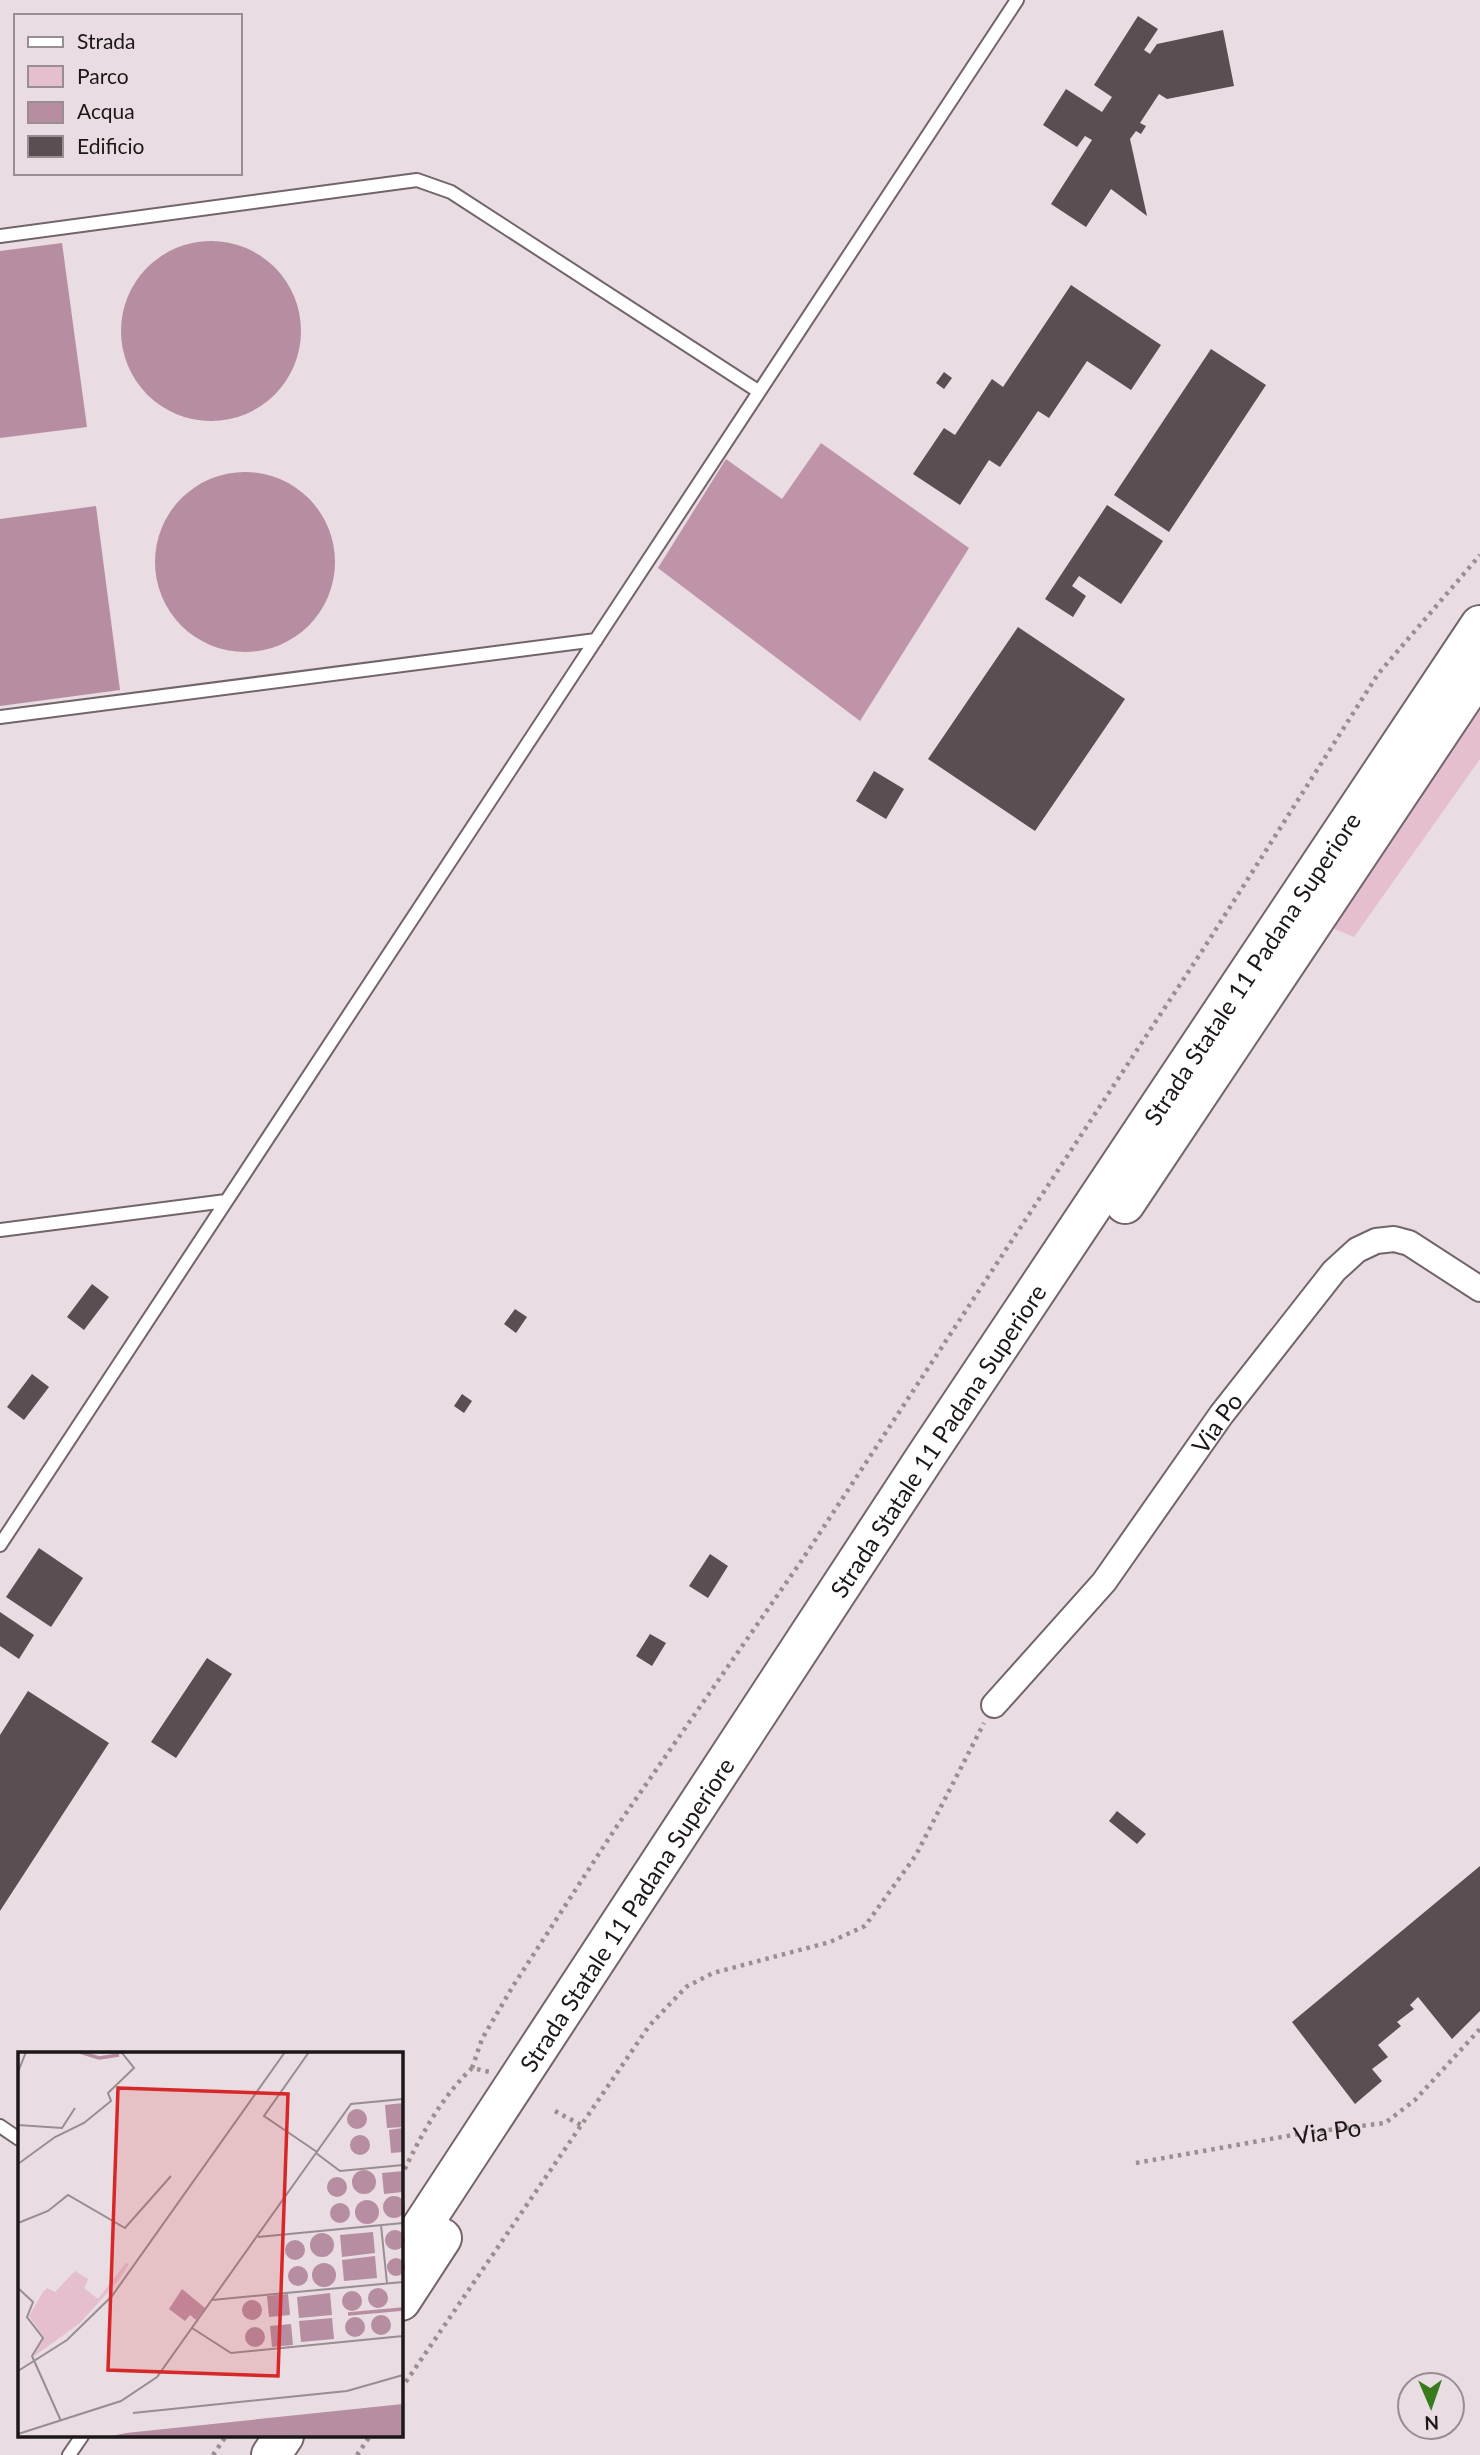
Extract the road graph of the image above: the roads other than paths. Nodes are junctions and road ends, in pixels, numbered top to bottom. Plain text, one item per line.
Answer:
1 (1017, 0) edge
2 (0, 236) edge
3 (758, 391) junction
4 (1480, 625) edge
5 (596, 640) junction
6 (1480, 672) edge
7 (0, 717) edge
8 (226, 1201) junction
9 (0, 1230) edge
10 (1480, 1289) edge
11 (0, 1545) edge
12 (994, 1705) road end
13 (0, 2126) edge
14 (18, 2137) edge
15 (402, 2256) edge
16 (402, 2299) edge
17 (81, 2438) edge
18 (283, 2438) edge
19 (311, 2438) edge
20 (69, 2455) edge
21 (271, 2455) edge
22 (300, 2455) edge

1 - 3 lane
2 - 3 lane
3 - 5 lane
4 - 15 highway, Strada Statale 11 Padana Superiore
5 - 7 lane
5 - 8 lane
6 - 16 highway, Strada Statale 11 Padana Superiore
8 - 9 lane
8 - 11 lane
10 - 12 street, Via Po
13 - 14 lane
17 - 20 lane
18 - 21 highway
19 - 22 highway

